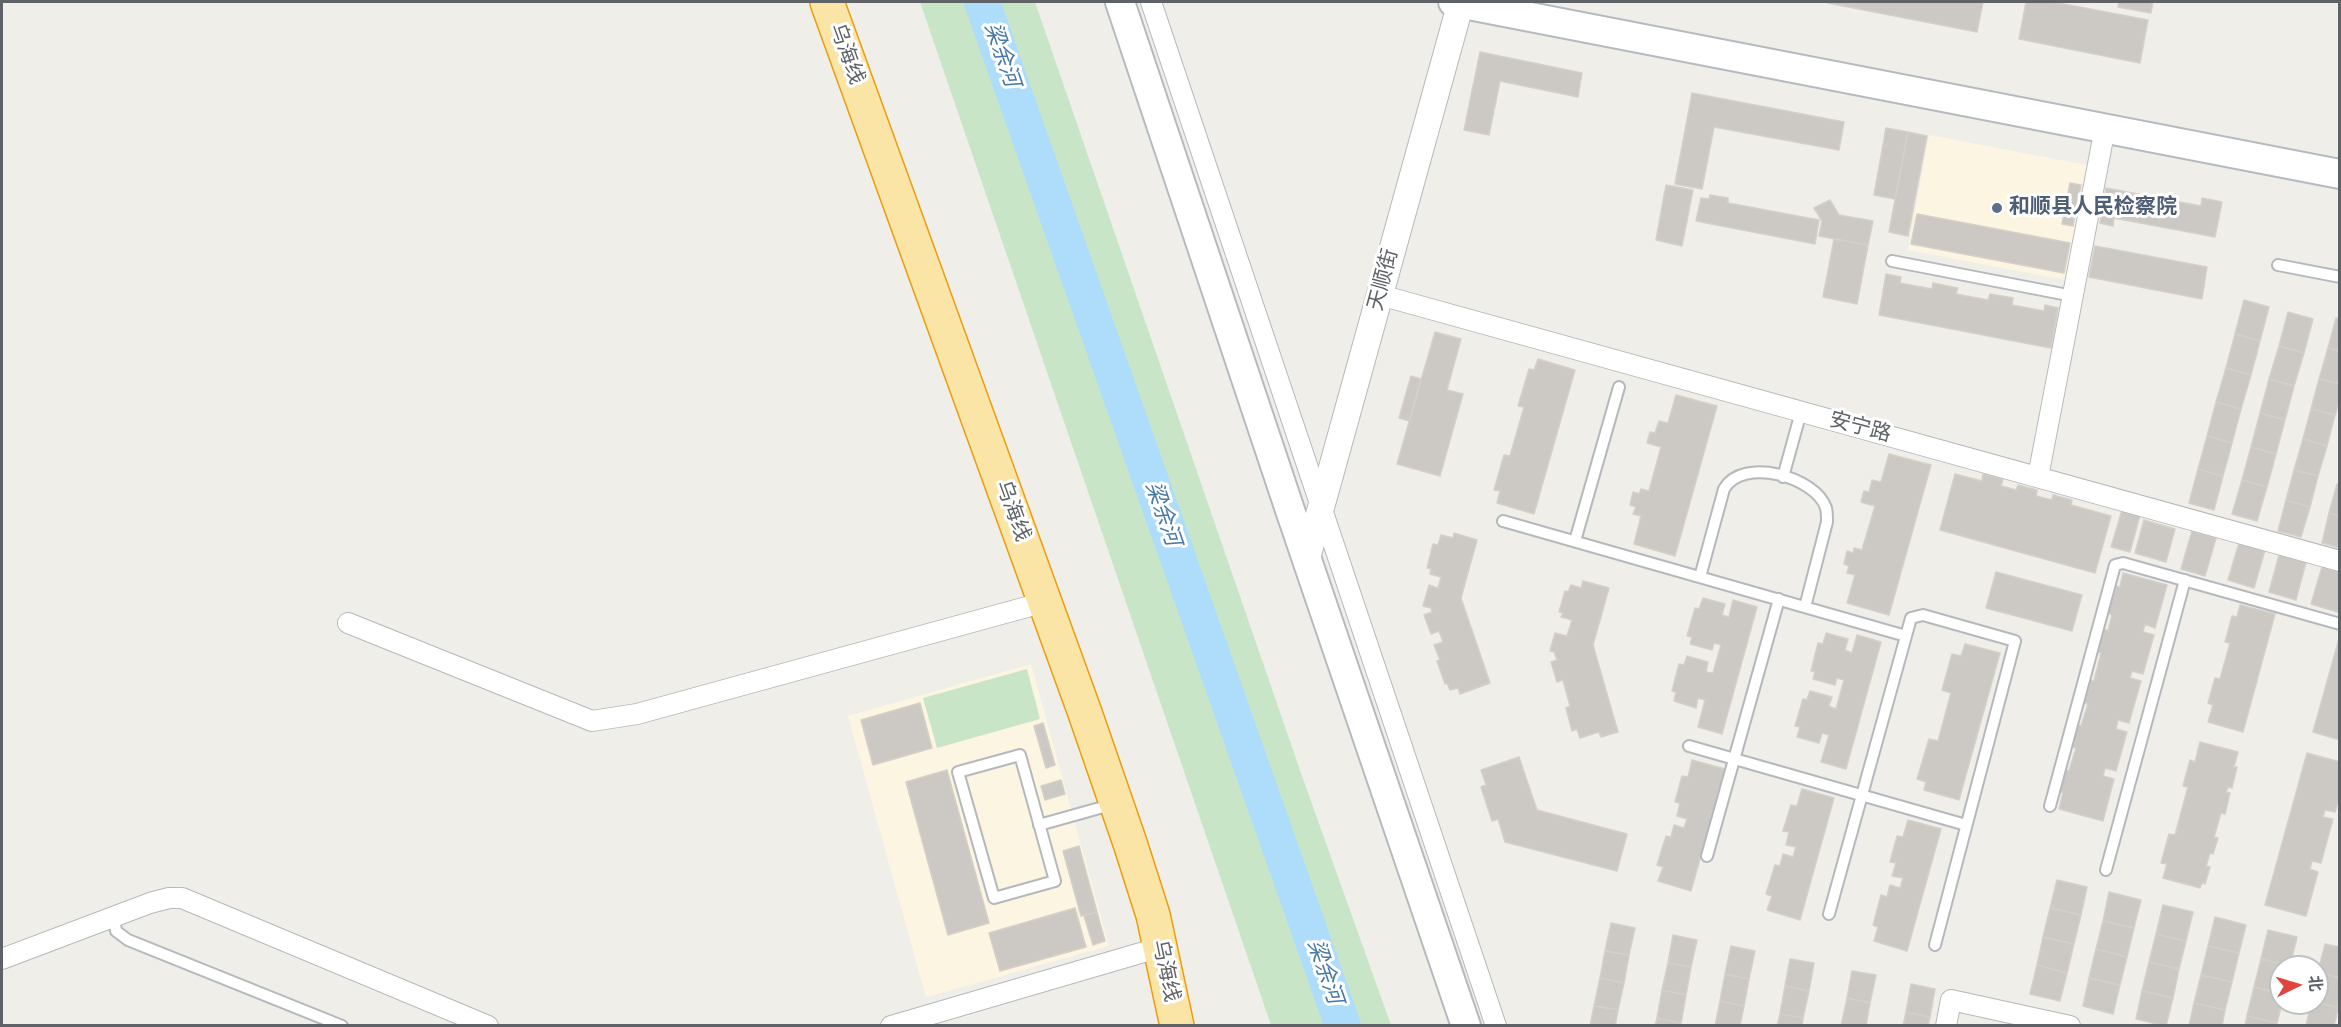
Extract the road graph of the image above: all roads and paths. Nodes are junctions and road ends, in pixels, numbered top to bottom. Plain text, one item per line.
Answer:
1 (827, 2) edge
2 (1120, 2) edge
3 (1150, 2) edge
4 (1458, 2) edge
5 (1542, 2) edge
6 (2105, 128) junction
7 (2340, 157) edge
8 (2340, 174) edge
9 (1892, 261) dead end
10 (2278, 265) dead end
11 (2340, 277) edge
12 (1380, 295) junction
13 (2073, 296) junction
14 (1619, 387) dead end
15 (1801, 412) junction
16 (1783, 477) junction
17 (2038, 477) junction
18 (1321, 509) junction
19 (1503, 521) dead end
20 (1575, 541) junction
21 (1307, 558) junction
22 (2340, 561) edge
23 (1700, 577) junction
24 (2185, 580) junction
25 (1779, 599) junction
26 (1045, 602) junction
27 (1805, 607) junction
28 (348, 622) dead end
29 (2340, 624) edge
30 (1906, 636) junction
31 (1689, 746) dead end
32 (1734, 759) junction
33 (1862, 795) junction
34 (1117, 803) junction
35 (2050, 806) dead end
36 (1040, 825) junction
37 (1966, 825) junction
38 (1707, 856) dead end
39 (2106, 870) dead end
40 (1829, 914) dead end
41 (114, 917) junction
42 (1935, 945) dead end
43 (1161, 947) junction
44 (2, 959) edge
45 (342, 1026) edge
46 (488, 1026) edge
47 (891, 1026) edge
48 (1177, 1026) edge
49 (1466, 1026) edge
50 (1496, 1026) edge
51 (1946, 1026) edge
52 (2070, 1026) edge

1 - 26 highway, 乌海线
2 - 21 main road
3 - 18 street
4 - 6 main road
4 - 12 street, 天顺街
5 - 7 main road
6 - 8 main road
6 - 13 street
9 - 13 lane
10 - 11 lane
12 - 15 street, 安宁路
12 - 18 street, 天顺街
13 - 17 street
14 - 20 lane
15 - 16 lane
15 - 17 street, 安宁路
16 - 23 lane
16 - 27 lane
17 - 22 street, 安宁路
18 - 21 street, 天顺街
18 - 50 street
19 - 20 lane
20 - 23 lane
21 - 49 main road
23 - 25 lane
24 - 29 lane
24 - 35 lane
24 - 39 lane
25 - 27 lane
25 - 32 lane
26 - 28 street
26 - 34 highway, 乌海线
27 - 30 lane
30 - 33 lane
30 - 37 lane
31 - 32 lane
32 - 33 lane
32 - 38 lane
33 - 37 lane
33 - 40 lane
34 - 36 lane
34 - 43 highway, 乌海线
36 - 36 lane
37 - 42 lane
41 - 44 street
41 - 45 lane
41 - 46 street
43 - 47 street
43 - 48 highway, 乌海线
51 - 52 street

